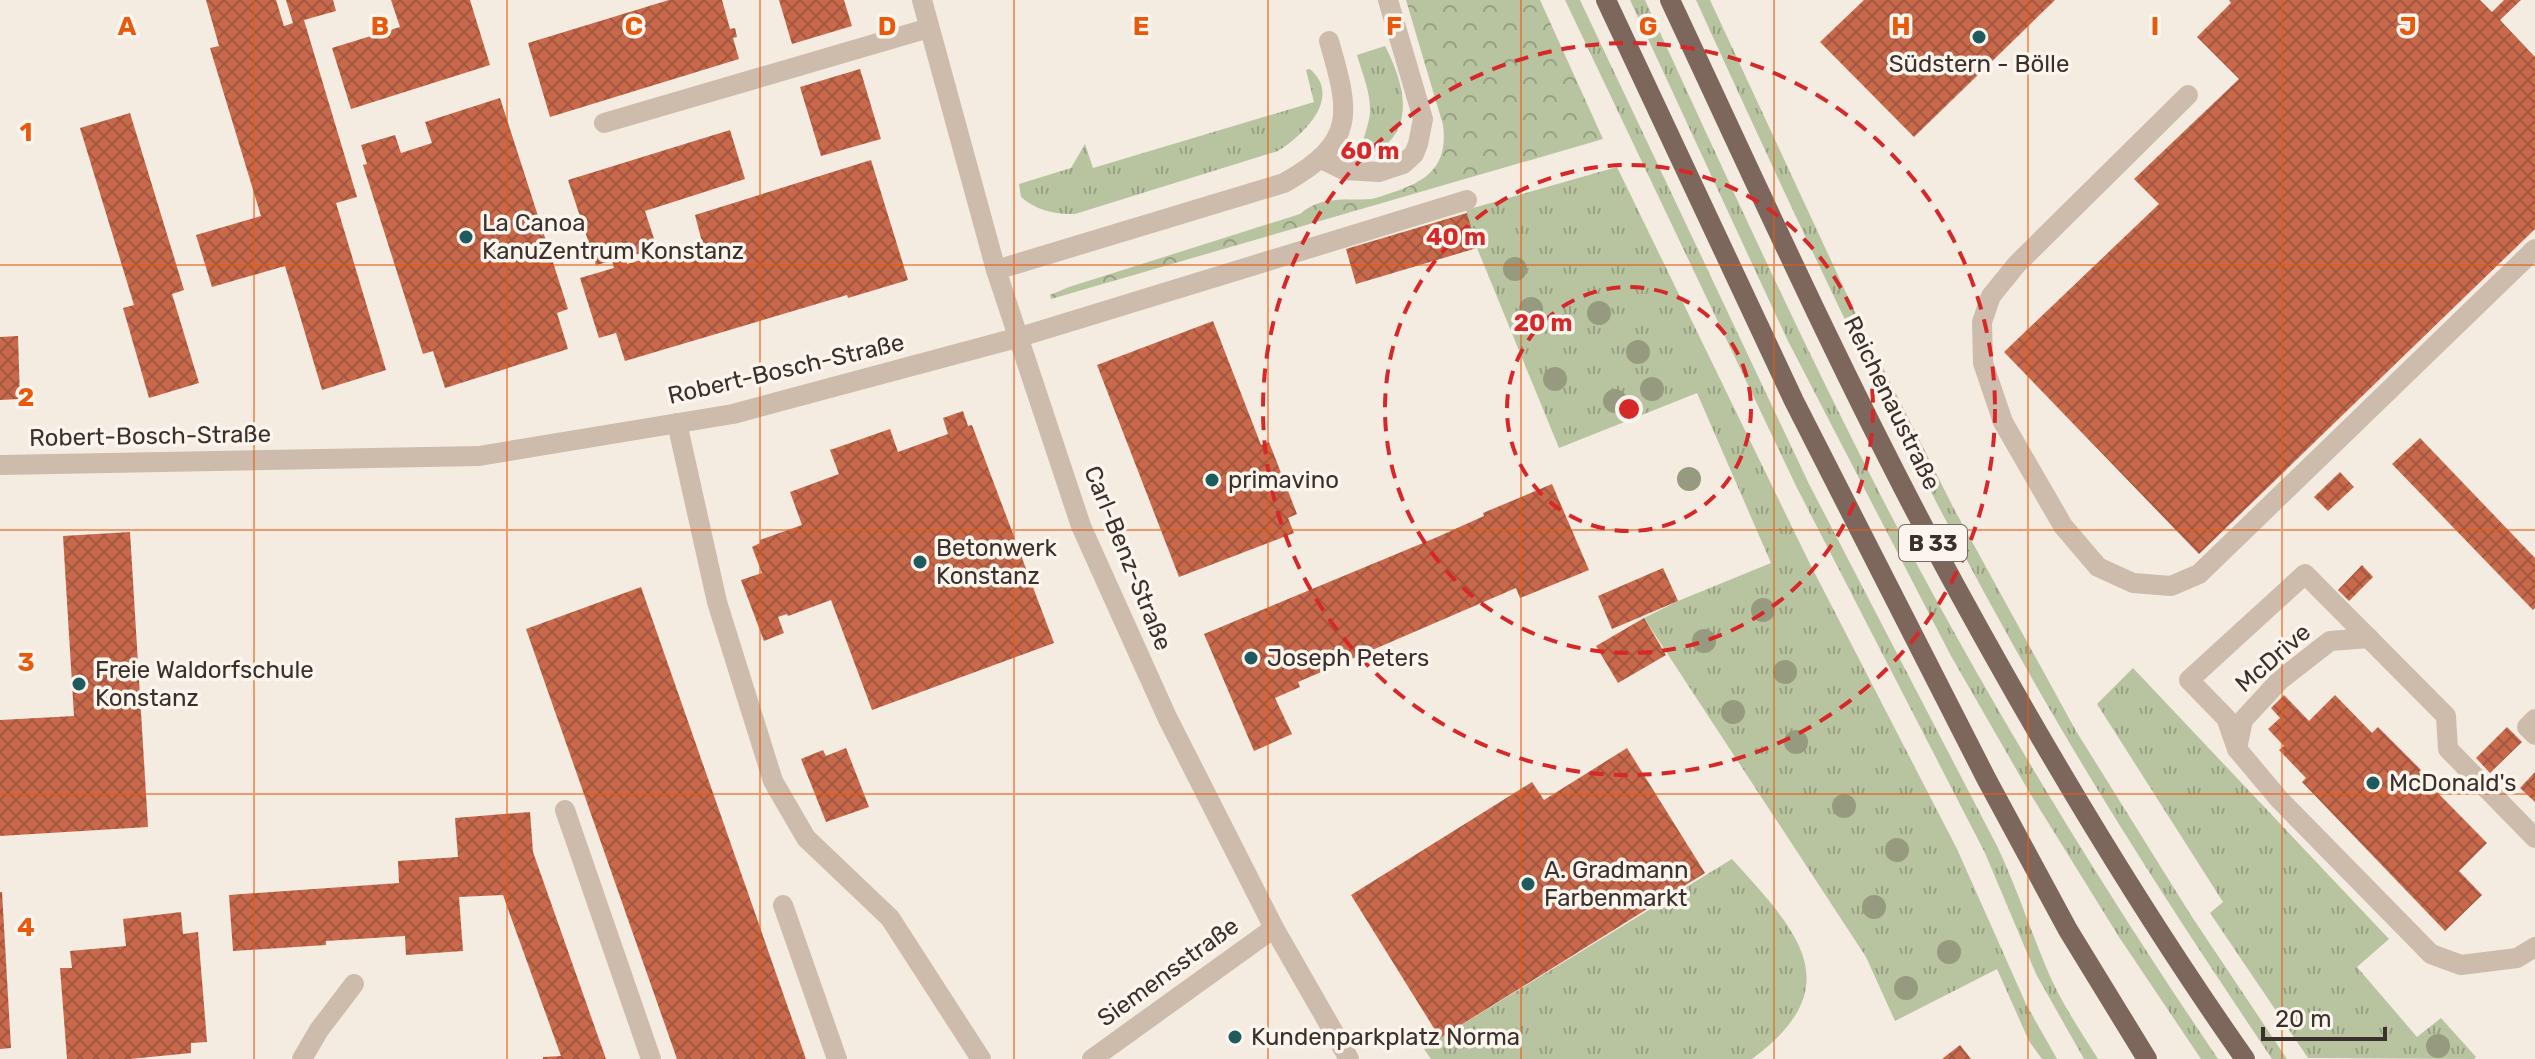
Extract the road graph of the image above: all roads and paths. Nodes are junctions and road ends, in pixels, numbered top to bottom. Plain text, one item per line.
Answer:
1 (922, 0) edge
2 (1388, 0) edge
3 (1606, 0) edge
4 (1670, 0) edge
5 (929, 28) junction
6 (1329, 41) dead end
7 (2188, 95) dead end
8 (604, 123) dead end
9 (1321, 159) junction
10 (1467, 200) dead end
11 (2535, 249) edge
12 (996, 270) junction
13 (1020, 337) junction
14 (677, 423) junction
15 (0, 465) edge
16 (2369, 638) junction
17 (2535, 719) edge
18 (2535, 735) edge
19 (2237, 749) junction
20 (565, 810) dead end
21 (2535, 838) edge
22 (783, 905) dead end
23 (1274, 928) junction
24 (2535, 947) edge
25 (354, 984) dead end
26 (302, 1059) edge
27 (651, 1059) edge
28 (837, 1059) edge
29 (981, 1059) edge
30 (1092, 1059) edge
31 (1349, 1059) edge
32 (2147, 1059) edge
33 (2245, 1059) edge

1 - 5 street, Carl-Benz-Straße
2 - 9 street
3 - 32 main road, B 33
4 - 33 main road, Reichenaustraße / B 33
5 - 8 street
5 - 12 street, Carl-Benz-Straße
6 - 9 street
7 - 11 street
9 - 12 street
10 - 13 street, Robert-Bosch-Straße
12 - 13 street, Carl-Benz-Straße
13 - 14 street, Robert-Bosch-Straße
13 - 23 street, Carl-Benz-Straße
14 - 15 street, Robert-Bosch-Straße
14 - 29 street
16 - 19 street, McDrive
16 - 19 street
16 - 21 street
17 - 18 street
19 - 24 street
20 - 27 street
22 - 28 street
23 - 30 street, Siemensstraße
23 - 31 street, Carl-Benz-Straße
25 - 26 street

